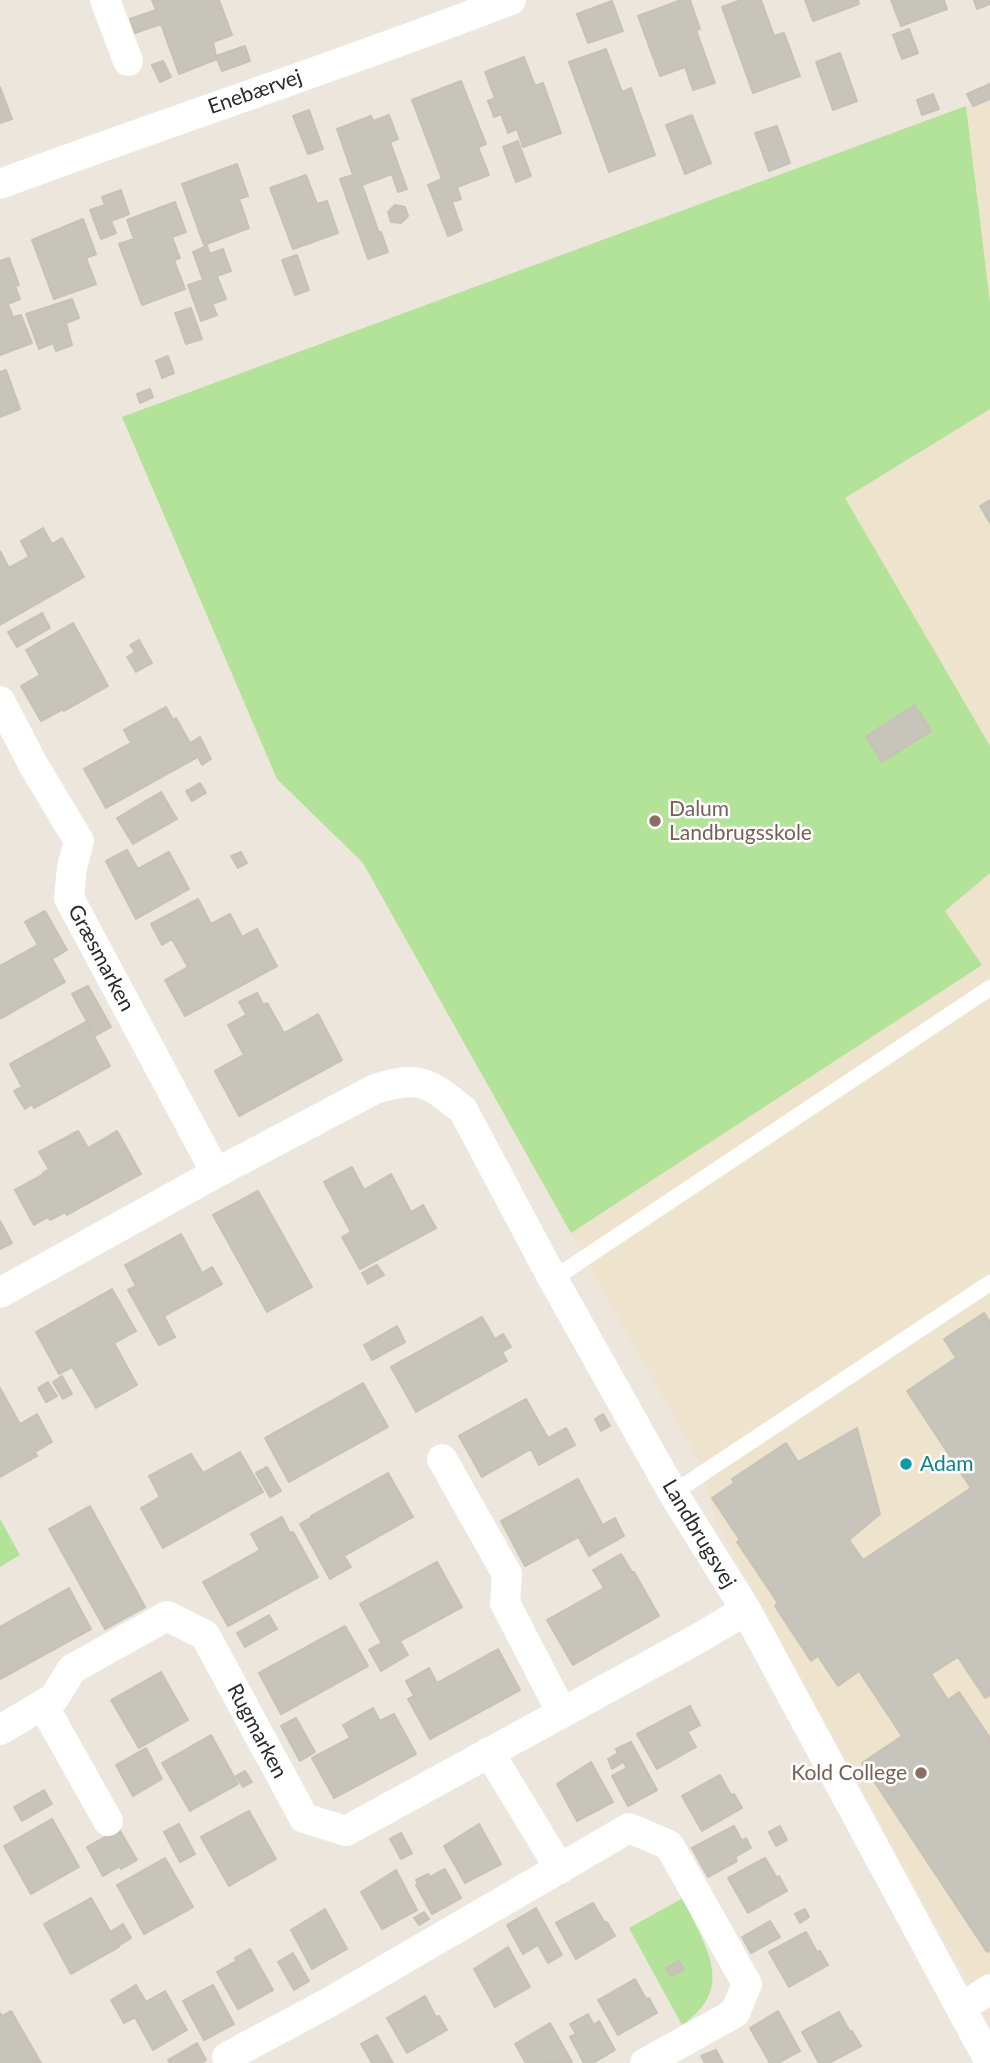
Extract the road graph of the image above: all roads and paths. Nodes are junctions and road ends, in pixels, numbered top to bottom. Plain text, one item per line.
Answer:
1 (105, 0) edge
2 (511, 0) edge
3 (128, 61) dead end
4 (0, 184) edge
5 (0, 701) edge
6 (990, 988) edge
7 (216, 1173) junction
8 (553, 1279) junction
9 (990, 1283) edge
10 (0, 1293) edge
11 (442, 1459) dead end
12 (673, 1493) junction
13 (746, 1610) junction
14 (43, 1705) junction
15 (562, 1713) junction
16 (0, 1730) edge
17 (489, 1752) junction
18 (108, 1821) dead end
19 (560, 1869) junction
20 (990, 1989) edge
21 (961, 2008) junction
22 (227, 2057) dead end
23 (990, 2062) edge
24 (645, 2063) edge

1 - 3 street
2 - 4 street, Enebærvej
5 - 7 street, Græsmarken
6 - 8 lane
7 - 8 street, Landbrugsvej
7 - 10 street
8 - 12 street, Landbrugsvej
9 - 12 lane
11 - 15 street
12 - 13 street, Landbrugsvej
13 - 15 street, Rugmarken
13 - 21 street, Landbrugsvej
14 - 16 street, Rugmarken
14 - 17 street, Rugmarken
14 - 18 street
15 - 17 street, Rugmarken
17 - 19 street
19 - 22 street
19 - 24 street
20 - 21 street
21 - 23 street, Landbrugsvej

